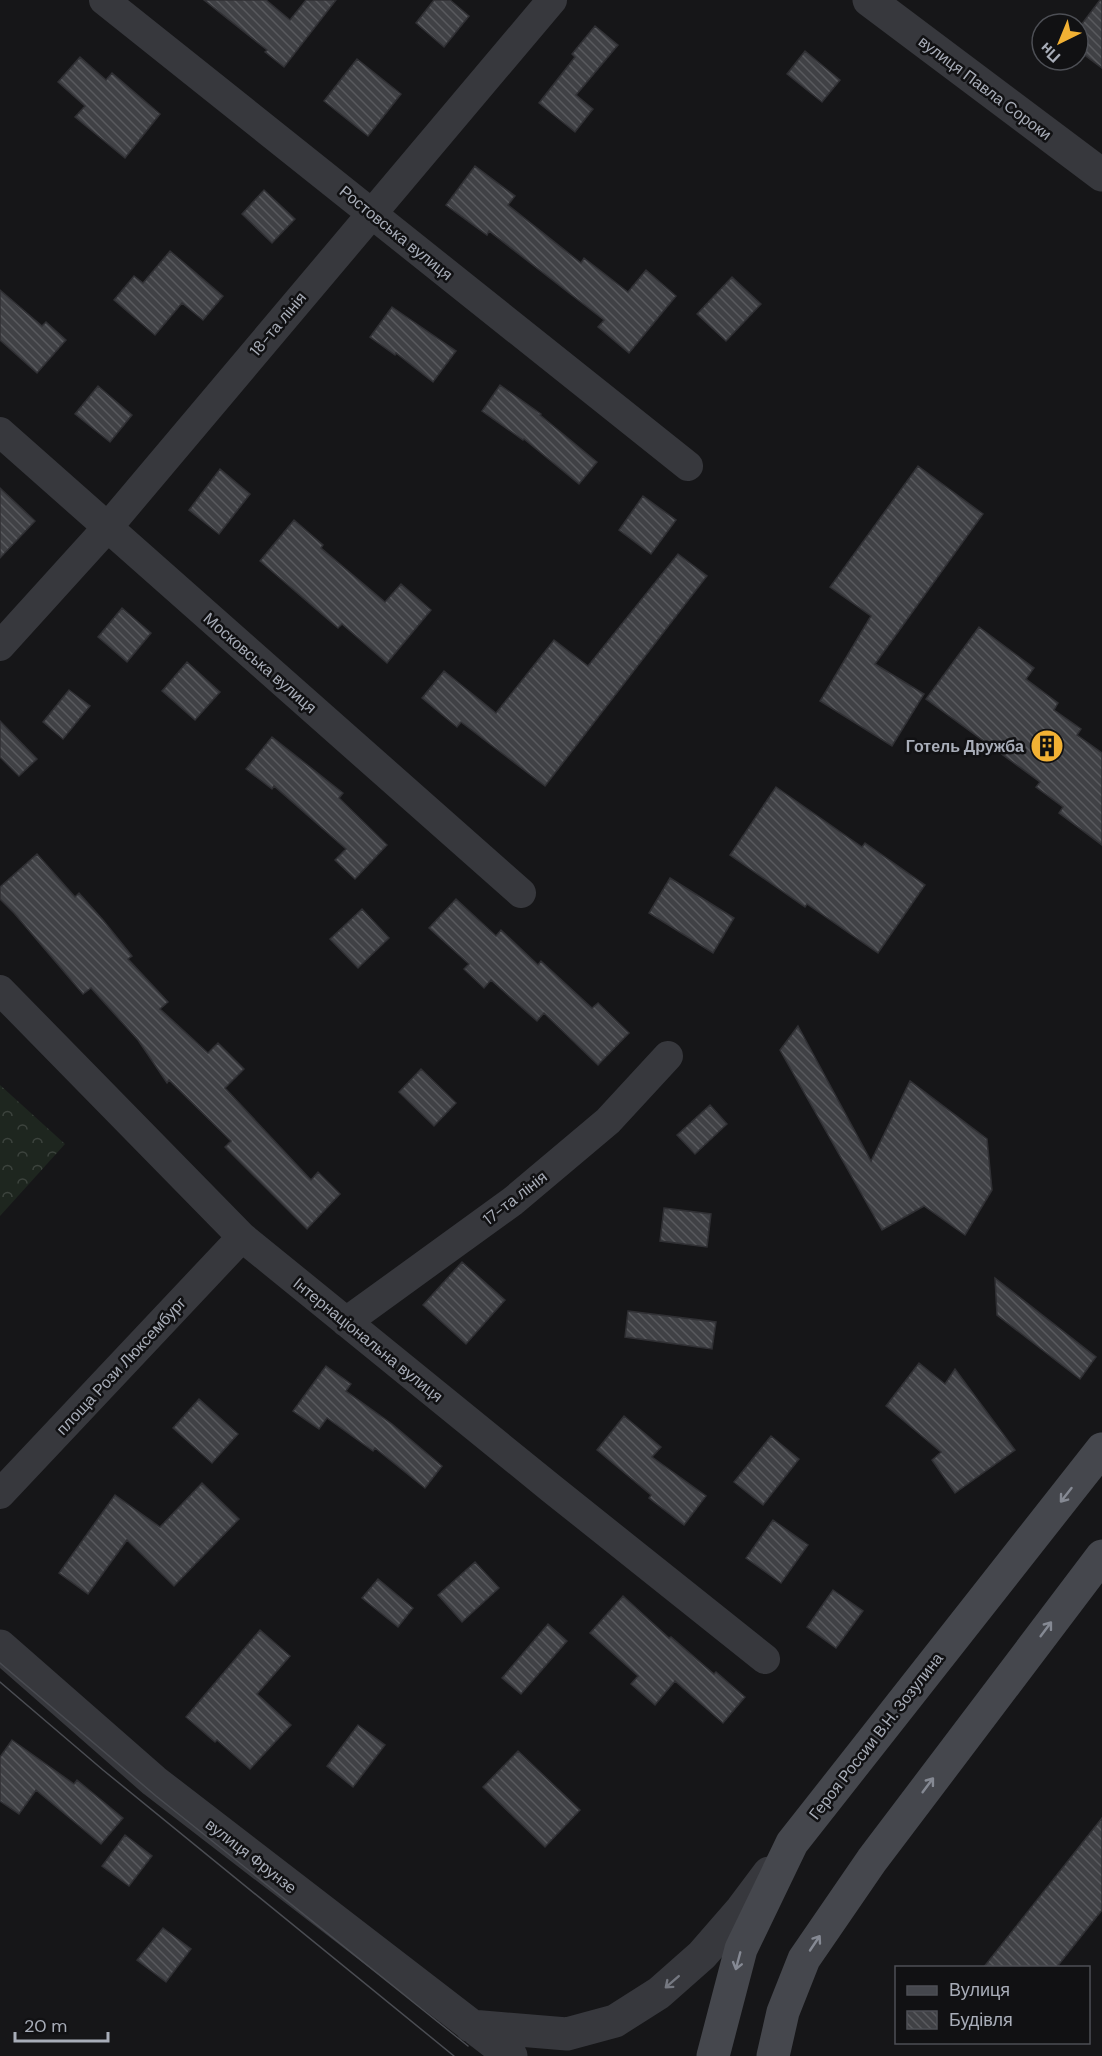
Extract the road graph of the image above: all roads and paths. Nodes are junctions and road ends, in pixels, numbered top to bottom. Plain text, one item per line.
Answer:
1 (104, 0) edge
2 (552, 0) edge
3 (869, 0) edge
4 (1102, 175) edge
5 (371, 213) junction
6 (0, 432) edge
7 (688, 466) dead end
8 (107, 528) junction
9 (0, 646) edge
10 (521, 893) dead end
11 (0, 990) edge
12 (668, 1056) dead end
13 (242, 1237) junction
14 (346, 1322) junction
15 (1102, 1449) edge
16 (0, 1494) edge
17 (1102, 1556) edge
18 (0, 1646) edge
19 (765, 1659) dead end
20 (792, 1843) junction
21 (471, 2026) junction
22 (511, 2056) edge
23 (713, 2056) edge
24 (772, 2056) edge

1 - 5 street, Ростовська вулиця
2 - 5 street, 18-та лінія
3 - 4 street, вулиця Павла Сороки
5 - 7 street, Ростовська вулиця
5 - 8 street, 18-та лінія
6 - 8 street, Московська вулиця
8 - 9 street, 18-та лінія
8 - 10 street, Московська вулиця
11 - 13 street, Інтернаціональна вулиця
12 - 14 street, 17-та лінія
13 - 14 street, Інтернаціональна вулиця
13 - 16 street, площа Рози Люксембург
14 - 19 street, Інтернаціональна вулиця
15 -> 20 main road, Героя России В.Н. Зозулина
24 -> 17 main road
18 - 21 street, вулиця Фрунзе
20 -> 21 street
20 -> 23 main road, Героя России В.Н. Зозулина
21 - 22 street, вулиця Фрунзе

